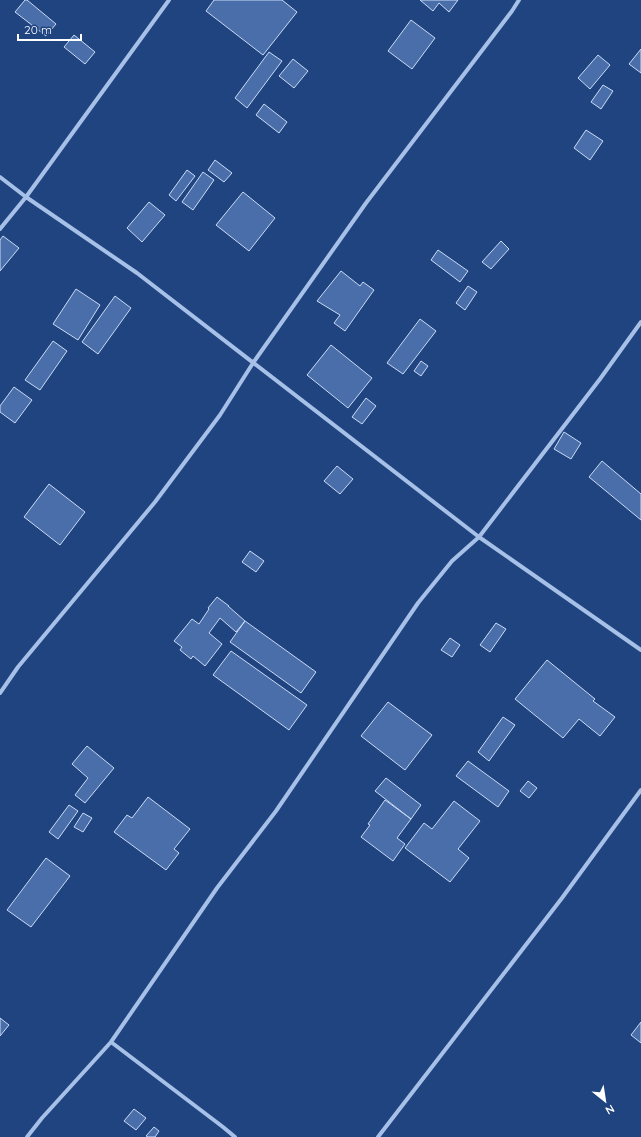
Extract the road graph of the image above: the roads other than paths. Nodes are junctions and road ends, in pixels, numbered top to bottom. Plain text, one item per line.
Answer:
1 (170, 0) edge
2 (519, 0) edge
3 (0, 178) edge
4 (26, 197) junction
5 (0, 229) edge
6 (641, 322) edge
7 (253, 363) junction
8 (478, 538) junction
9 (641, 650) edge
10 (0, 693) edge
11 (641, 790) edge
12 (111, 1042) junction
13 (27, 1137) edge
14 (235, 1137) edge
15 (378, 1137) edge

1 - 4 street
2 - 7 street
3 - 4 street
4 - 5 street
4 - 7 street
6 - 8 street
7 - 8 street
7 - 10 street
8 - 9 street
8 - 12 street
11 - 15 street
12 - 13 street
12 - 14 street

